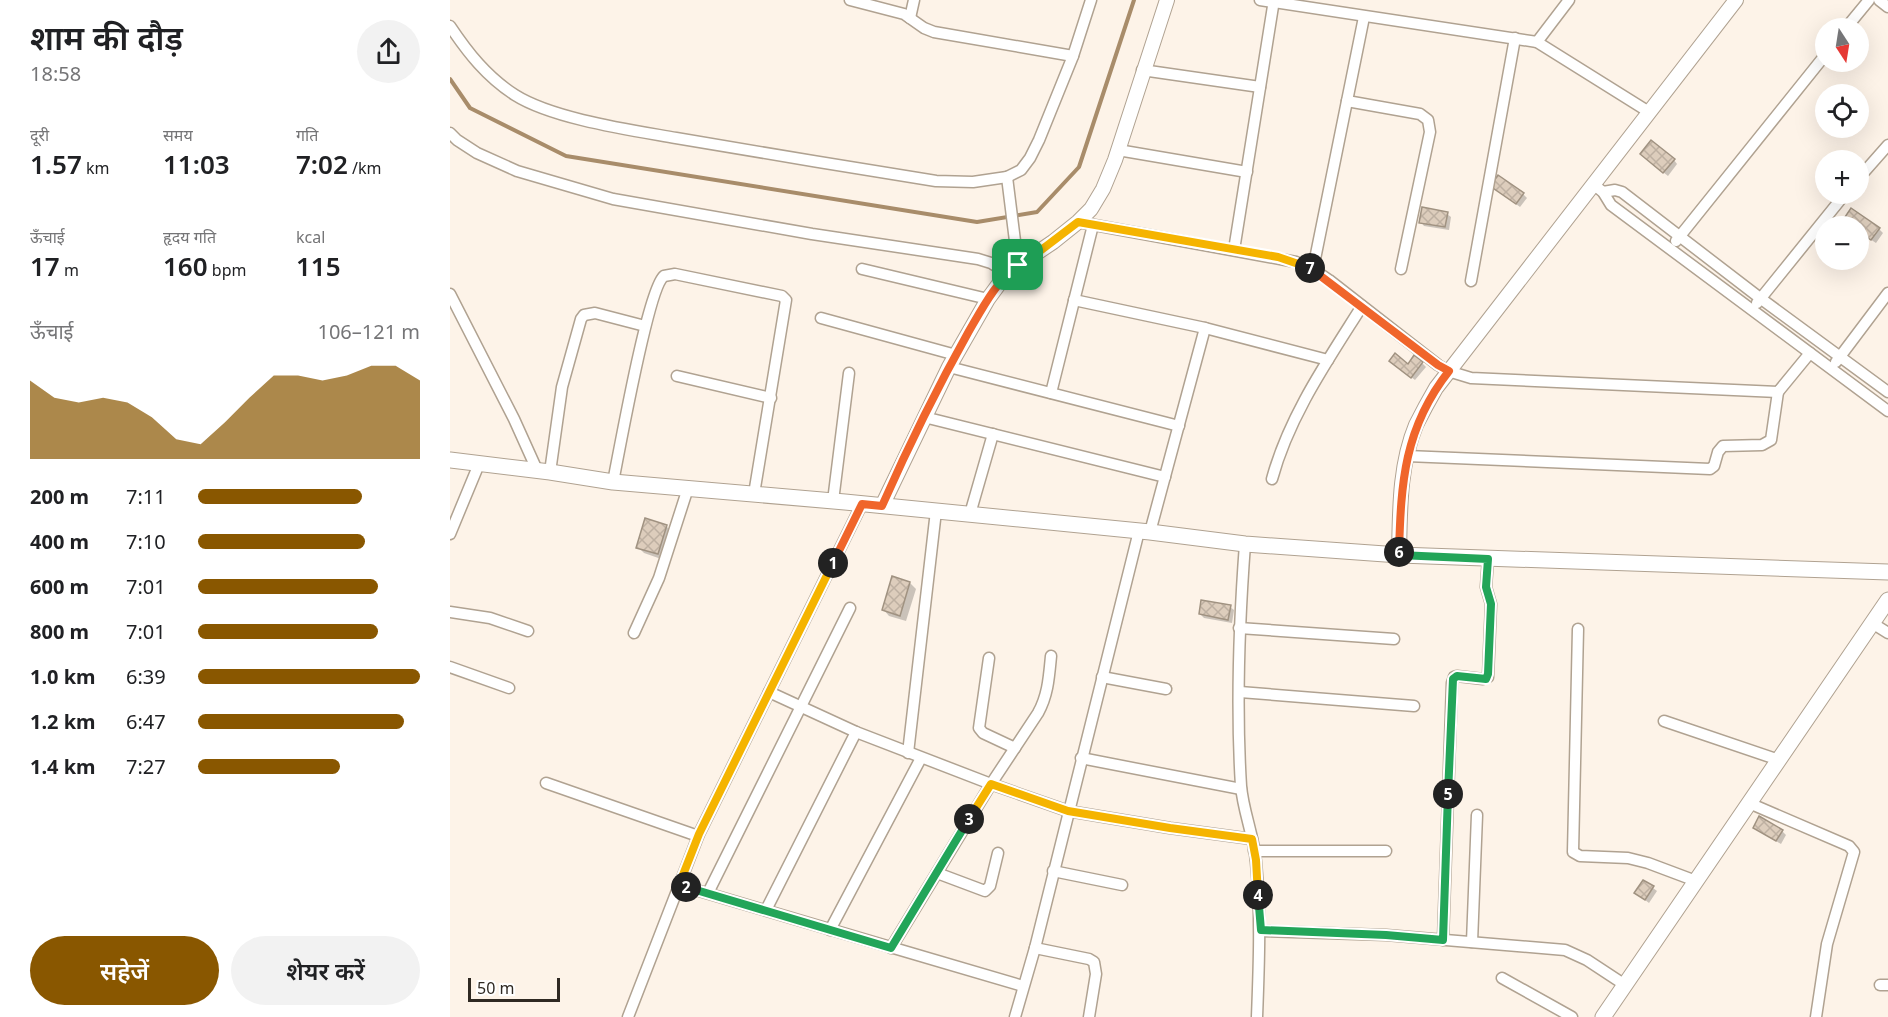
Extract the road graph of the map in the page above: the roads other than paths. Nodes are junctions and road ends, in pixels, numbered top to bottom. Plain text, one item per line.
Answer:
1 (850, 0) edge
2 (914, 0) edge
3 (1090, 0) edge
4 (1167, 0) edge
5 (1260, 0) edge
6 (1569, 0) edge
7 (1736, 0) edge
8 (1869, 0) edge
9 (1879, 0) edge
10 (1274, 1) edge
11 (1888, 7) edge
12 (1364, 17) junction
13 (910, 18) junction
14 (1854, 18) edge
15 (450, 26) edge
16 (1515, 38) junction
17 (1537, 42) junction
18 (1073, 56) junction
19 (1815, 68) edge
20 (1142, 70) junction
21 (1260, 87) junction
22 (1347, 101) junction
23 (1649, 112) junction
24 (450, 133) edge
25 (1888, 144) edge
26 (1118, 150) junction
27 (1869, 166) edge
28 (1247, 172) junction
29 (1007, 177) junction
30 (1598, 188) junction
31 (1837, 204) edge
32 (1078, 222) junction
33 (1093, 225) junction
34 (1679, 237) junction
35 (1670, 248) junction
36 (1234, 250) junction
37 (1018, 265) junction
38 (862, 269) dead end
39 (1313, 269) junction
40 (1401, 269) dead end
41 (1007, 273) junction
42 (1471, 281) dead end
43 (1888, 293) edge
44 (450, 294) edge
45 (1760, 298) junction
46 (988, 299) junction
47 (1074, 300) junction
48 (1362, 306) junction
49 (1752, 310) junction
50 (821, 318) dead end
51 (645, 326) junction
52 (1204, 328) junction
53 (1810, 353) junction
54 (1839, 357) junction
55 (1328, 360) junction
56 (952, 361) junction
57 (1830, 368) junction
58 (1449, 371) junction
59 (849, 373) dead end
60 (677, 376) dead end
61 (1778, 392) junction
62 (1888, 392) edge
63 (1051, 393) junction
64 (771, 398) junction
65 (1888, 411) edge
66 (924, 417) junction
67 (1179, 426) junction
68 (993, 434) junction
69 (1407, 456) junction
70 (450, 460) edge
71 (479, 464) junction
72 (544, 471) junction
73 (1165, 477) junction
74 (1272, 479) dead end
75 (613, 482) junction
76 (688, 488) junction
77 (754, 494) junction
78 (833, 501) junction
79 (862, 504) junction
80 (882, 506) junction
81 (936, 511) junction
82 (970, 514) junction
83 (1144, 532) junction
84 (450, 534) edge
85 (1245, 544) junction
86 (1399, 555) junction
87 (1488, 559) junction
88 (1888, 572) edge
89 (1888, 600) edge
90 (850, 608) dead end
91 (450, 612) edge
92 (1872, 623) junction
93 (1239, 628) junction
94 (1578, 628) dead end
95 (528, 631) dead end
96 (634, 633) dead end
97 (1888, 633) edge
98 (1395, 639) dead end
99 (1050, 656) dead end
100 (988, 657) dead end
101 (450, 667) edge
102 (1102, 677) junction
103 (509, 688) dead end
104 (1166, 689) dead end
105 (769, 692) junction
106 (1240, 692) junction
107 (1414, 706) dead end
108 (799, 707) junction
109 (1664, 721) dead end
110 (855, 732) junction
111 (1016, 748) junction
112 (908, 753) junction
113 (921, 758) junction
114 (1082, 758) junction
115 (1779, 760) junction
116 (546, 783) dead end
117 (991, 784) junction
118 (1241, 789) junction
119 (1749, 803) junction
120 (1068, 811) junction
121 (1477, 815) dead end
122 (698, 836) junction
123 (1252, 839) junction
124 (1254, 851) junction
125 (1386, 851) dead end
126 (998, 854) dead end
127 (1053, 871) junction
128 (937, 873) junction
129 (1696, 881) junction
130 (679, 885) junction
131 (1122, 885) dead end
132 (708, 893) junction
133 (766, 910) junction
134 (830, 930) junction
135 (1261, 930) junction
136 (1443, 940) junction
137 (1472, 942) junction
138 (891, 948) junction
139 (1035, 948) junction
140 (1502, 978) dead end
141 (1625, 985) junction
142 (1023, 986) junction
143 (628, 1017) edge
144 (1017, 1017) edge
145 (1089, 1017) edge
146 (1257, 1017) edge
147 (1572, 1017) edge
148 (1604, 1017) edge
149 (1816, 1017) edge

1 - 13 street
2 - 13 street
3 - 18 street
4 - 20 street
5 - 10 street
6 - 17 street
7 - 23 street
8 - 14 street
9 - 11 street
10 - 12 street
10 - 21 street
12 - 16 street
12 - 22 street
13 - 18 street
15 - 29 street
16 - 17 street
16 - 42 street
17 - 23 street
18 - 29 street
19 - 34 street
20 - 21 street
20 - 26 street
21 - 28 street
22 - 39 street
22 - 40 street
23 - 30 street
24 - 41 street
25 - 27 street
26 - 28 street
26 - 32 street
28 - 36 street
29 - 37 street
30 - 34 street
30 - 35 street
30 - 58 street
31 - 45 street
32 - 33 street
32 - 37 street
33 - 36 street
33 - 47 street
34 - 35 street
34 - 45 street
35 - 49 street
36 - 39 street
37 - 41 street
38 - 46 street
39 - 48 street
41 - 46 street
43 - 54 street
44 - 72 street
45 - 49 street
45 - 54 street
46 - 56 street
47 - 52 street
47 - 63 street
48 - 55 street
48 - 58 street
49 - 53 street
50 - 56 street
51 - 64 street
51 - 72 street
51 - 75 street
52 - 55 street
52 - 67 street
53 - 57 street
53 - 61 street
54 - 57 street
54 - 62 street
55 - 74 street
56 - 63 street
56 - 66 street
57 - 65 street
58 - 61 street
58 - 69 street
59 - 78 street
60 - 64 street
61 - 69 street
63 - 67 street
64 - 77 street
66 - 68 street
66 - 80 street
67 - 73 street
68 - 73 street
68 - 82 street
69 - 86 street
70 - 71 main road
71 - 72 main road
71 - 84 street
72 - 75 main road
73 - 83 street
75 - 76 main road
76 - 77 main road
76 - 96 street
77 - 78 main road
78 - 79 main road
79 - 80 main road
79 - 105 street
80 - 81 main road
81 - 82 main road
81 - 112 street
82 - 83 main road
83 - 85 main road
83 - 102 street
85 - 86 main road
85 - 93 street
86 - 87 main road
87 - 88 main road
87 - 136 street
89 - 92 main road
90 - 108 street
91 - 95 street
92 - 97 street
92 - 115 main road
93 - 98 street
93 - 106 street
94 - 129 street
99 - 111 street
100 - 111 street
101 - 103 street
102 - 104 street
102 - 114 street
105 - 108 street
105 - 122 street
106 - 107 street
106 - 118 street
108 - 110 street
108 - 132 street
109 - 115 street
110 - 112 street
110 - 133 street
111 - 117 street
112 - 113 street
113 - 117 street
113 - 134 street
114 - 118 street
114 - 120 street
115 - 119 main road
116 - 122 street
117 - 120 street
117 - 128 street
118 - 123 street
119 - 129 main road
119 - 149 street
120 - 123 street
120 - 127 street
121 - 137 street
122 - 130 street
123 - 124 street
124 - 125 street
124 - 135 street
126 - 128 street
127 - 131 street
127 - 139 street
128 - 138 street
129 - 141 main road
130 - 132 street
130 - 143 street
132 - 133 street
133 - 134 street
134 - 138 street
135 - 136 street
135 - 146 street
136 - 137 street
137 - 141 street
138 - 142 street
139 - 142 street
139 - 145 street
140 - 147 street
141 - 148 main road
142 - 144 street

